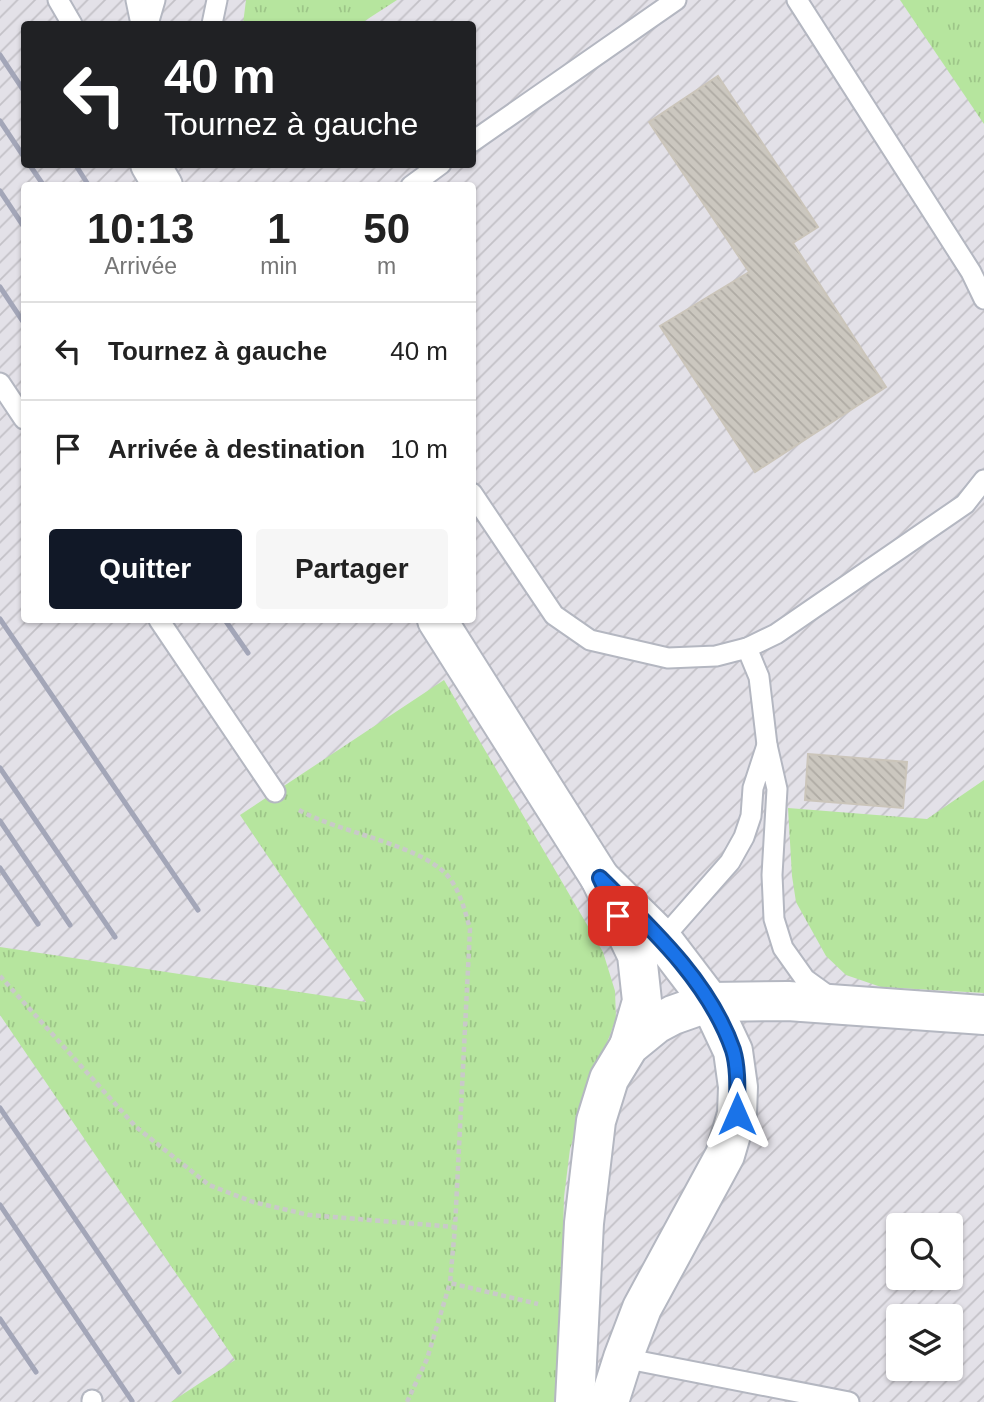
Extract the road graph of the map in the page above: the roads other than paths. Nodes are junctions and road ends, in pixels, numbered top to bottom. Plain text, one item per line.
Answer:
1 (58, 0) edge
2 (136, 0) edge
3 (155, 0) edge
4 (217, 0) edge
5 (676, 0) edge
6 (797, 0) edge
7 (70, 21) edge
8 (140, 21) edge
9 (149, 21) edge
10 (213, 21) edge
11 (476, 139) edge
12 (436, 168) edge
13 (416, 182) edge
14 (984, 299) edge
15 (0, 383) edge
16 (21, 414) edge
17 (984, 480) edge
18 (476, 500) edge
19 (161, 623) edge
20 (439, 623) edge
21 (747, 648) junction
22 (767, 745) junction
23 (275, 792) road end
24 (600, 878) junction
25 (662, 939) junction
26 (639, 972) junction
27 (710, 1002) junction
28 (840, 1004) junction
29 (984, 1015) edge
30 (629, 1046) junction
31 (623, 1358) junction
32 (575, 1402) edge
33 (610, 1402) edge
34 (849, 1402) edge

1 - 7 lane
2 - 8 lane
3 - 9 lane
4 - 10 lane
5 - 11 lane
6 - 14 lane
12 - 13 lane
15 - 16 lane
17 - 21 lane
18 - 21 lane
19 - 23 lane
20 - 24 street
21 - 22 lane
22 - 25 lane
22 - 28 lane
24 - 25 street
24 - 26 street
25 - 26 lane
25 - 27 street
26 - 30 street
27 - 28 street
27 - 30 street
27 - 31 street
28 - 29 street
30 - 32 street
31 - 33 street
31 - 34 lane

